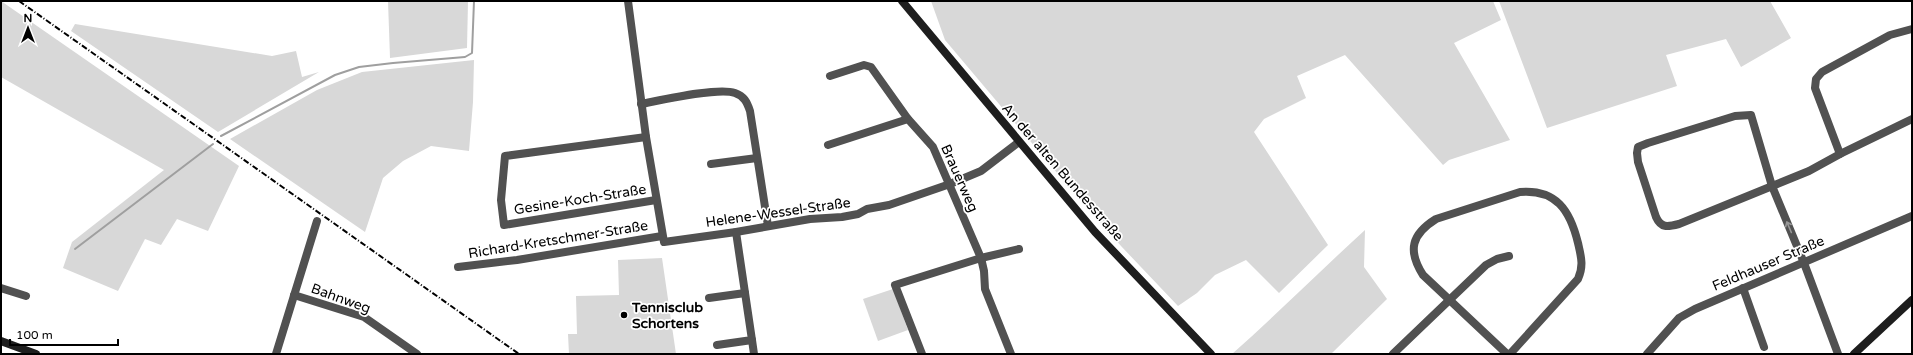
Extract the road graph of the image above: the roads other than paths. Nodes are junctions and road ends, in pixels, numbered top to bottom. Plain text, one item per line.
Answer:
1 (628, 1) edge
2 (902, 1) edge
3 (1912, 29) edge
4 (830, 76) dead end
5 (641, 104) junction
6 (908, 119) junction
7 (1912, 119) edge
8 (646, 137) junction
9 (1019, 142) junction
10 (828, 145) dead end
11 (1840, 154) junction
12 (757, 158) junction
13 (711, 164) dead end
14 (950, 184) junction
15 (1772, 186) junction
16 (656, 200) junction
17 (1912, 216) edge
18 (317, 221) dead end
19 (768, 226) junction
20 (736, 232) junction
21 (662, 236) junction
22 (1019, 249) dead end
23 (1509, 256) dead end
24 (981, 258) junction
25 (1804, 262) junction
26 (458, 267) dead end
27 (1, 288) edge
28 (1743, 288) junction
29 (745, 293) junction
30 (294, 295) junction
31 (26, 296) dead end
32 (709, 298) dead end
33 (1448, 299) junction
34 (1911, 303) edge
35 (752, 340) junction
36 (1, 341) edge
37 (717, 345) dead end
38 (1764, 347) dead end
39 (20, 351) edge
40 (408, 351) edge
41 (36, 354) edge
42 (276, 354) edge
43 (417, 354) edge
44 (754, 354) edge
45 (922, 354) edge
46 (1011, 354) edge
47 (1211, 354) edge
48 (1393, 354) edge
49 (1509, 354) edge
50 (1647, 354) edge
51 (1838, 354) edge
52 (1854, 354) edge

1 - 5 street
2 - 9 street, An der alten Bundesstraße
3 - 11 street
4 - 6 street, Brauerweg
5 - 8 street
5 - 12 street
6 - 10 street
6 - 14 street, Brauerweg
7 - 11 street
8 - 16 street
8 - 16 street, Gesine-Koch-Straße
9 - 14 street, Helene-Wessel-Straße
9 - 47 street, An der alten Bundesstraße
11 - 15 street
12 - 13 street
12 - 19 street
14 - 19 street, Helene-Wessel-Straße
14 - 24 street, Brauerweg
15 - 15 street
25 -> 15 street
16 - 21 street
17 - 25 street, Feldhauser Straße
18 - 30 street, Bahnweg
19 - 20 street, Helene-Wessel-Straße
20 - 21 street, Helene-Wessel-Straße
20 - 29 street
21 - 26 street, Richard-Kretschmer-Straße
22 - 24 street
23 - 33 street
24 - 45 street
24 - 46 street, Brauerweg
25 - 28 street, Feldhauser Straße
25 - 51 street
27 - 31 street
28 - 38 street
28 - 50 street, Feldhauser Straße
29 - 32 street
29 - 35 street
30 - 40 street, Bahnweg
30 - 42 street, Bahnweg
33 - 48 street
33 - 49 street
33 - 49 street
34 - 52 street
35 - 37 street
35 - 44 street
36 - 39 street
39 - 41 street
40 - 43 street, Bahnweg

